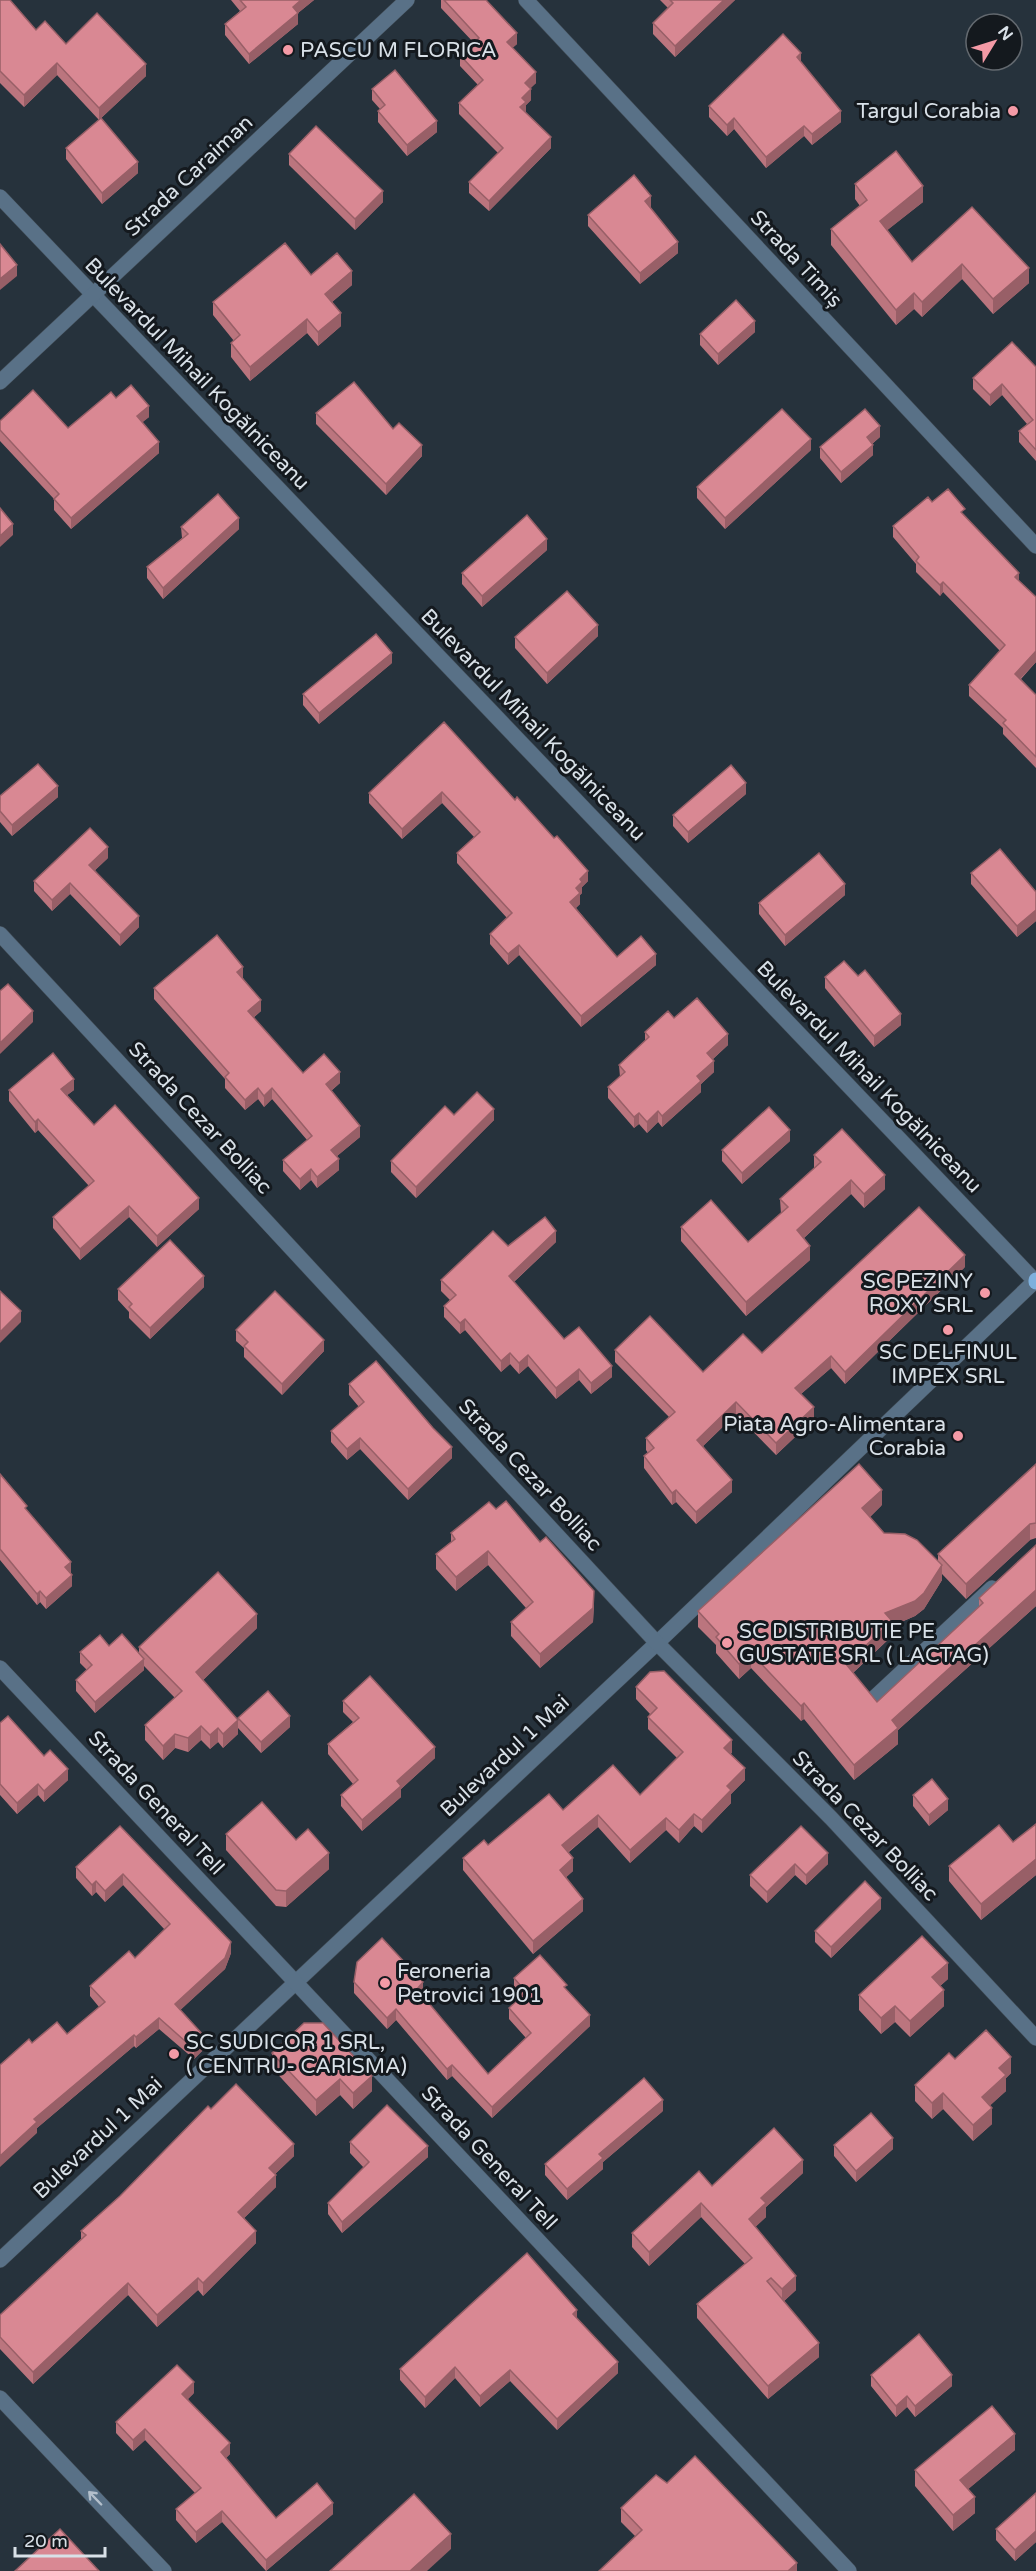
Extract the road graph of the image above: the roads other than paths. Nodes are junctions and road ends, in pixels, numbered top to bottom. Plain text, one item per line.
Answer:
1 (407, 0) edge
2 (526, 0) edge
3 (0, 197) edge
4 (93, 295) junction
5 (0, 382) edge
6 (1036, 546) edge
7 (0, 934) edge
8 (1036, 1281) edge
9 (1002, 1579) edge
10 (657, 1643) junction
11 (0, 1668) edge
12 (874, 1698) edge
13 (294, 1981) junction
14 (1036, 2038) edge
15 (0, 2260) edge
16 (0, 2398) edge
17 (164, 2571) edge
18 (849, 2571) edge

1 - 4 street, Strada Caraiman
2 - 6 street, Strada Timiș
3 - 4 street, Bulevardul Mihail Kogălniceanu
4 - 5 street, Strada Caraiman
4 - 8 street, Bulevardul Mihail Kogălniceanu
7 - 10 street, Strada Cezar Bolliac
8 - 10 street, Bulevardul 1 Mai
9 - 12 street
10 - 13 street, Bulevardul 1 Mai
10 - 14 street, Strada Cezar Bolliac
11 - 13 street, Strada General Tell
13 - 15 street, Bulevardul 1 Mai
13 - 18 street, Strada General Tell
17 -> 16 street

